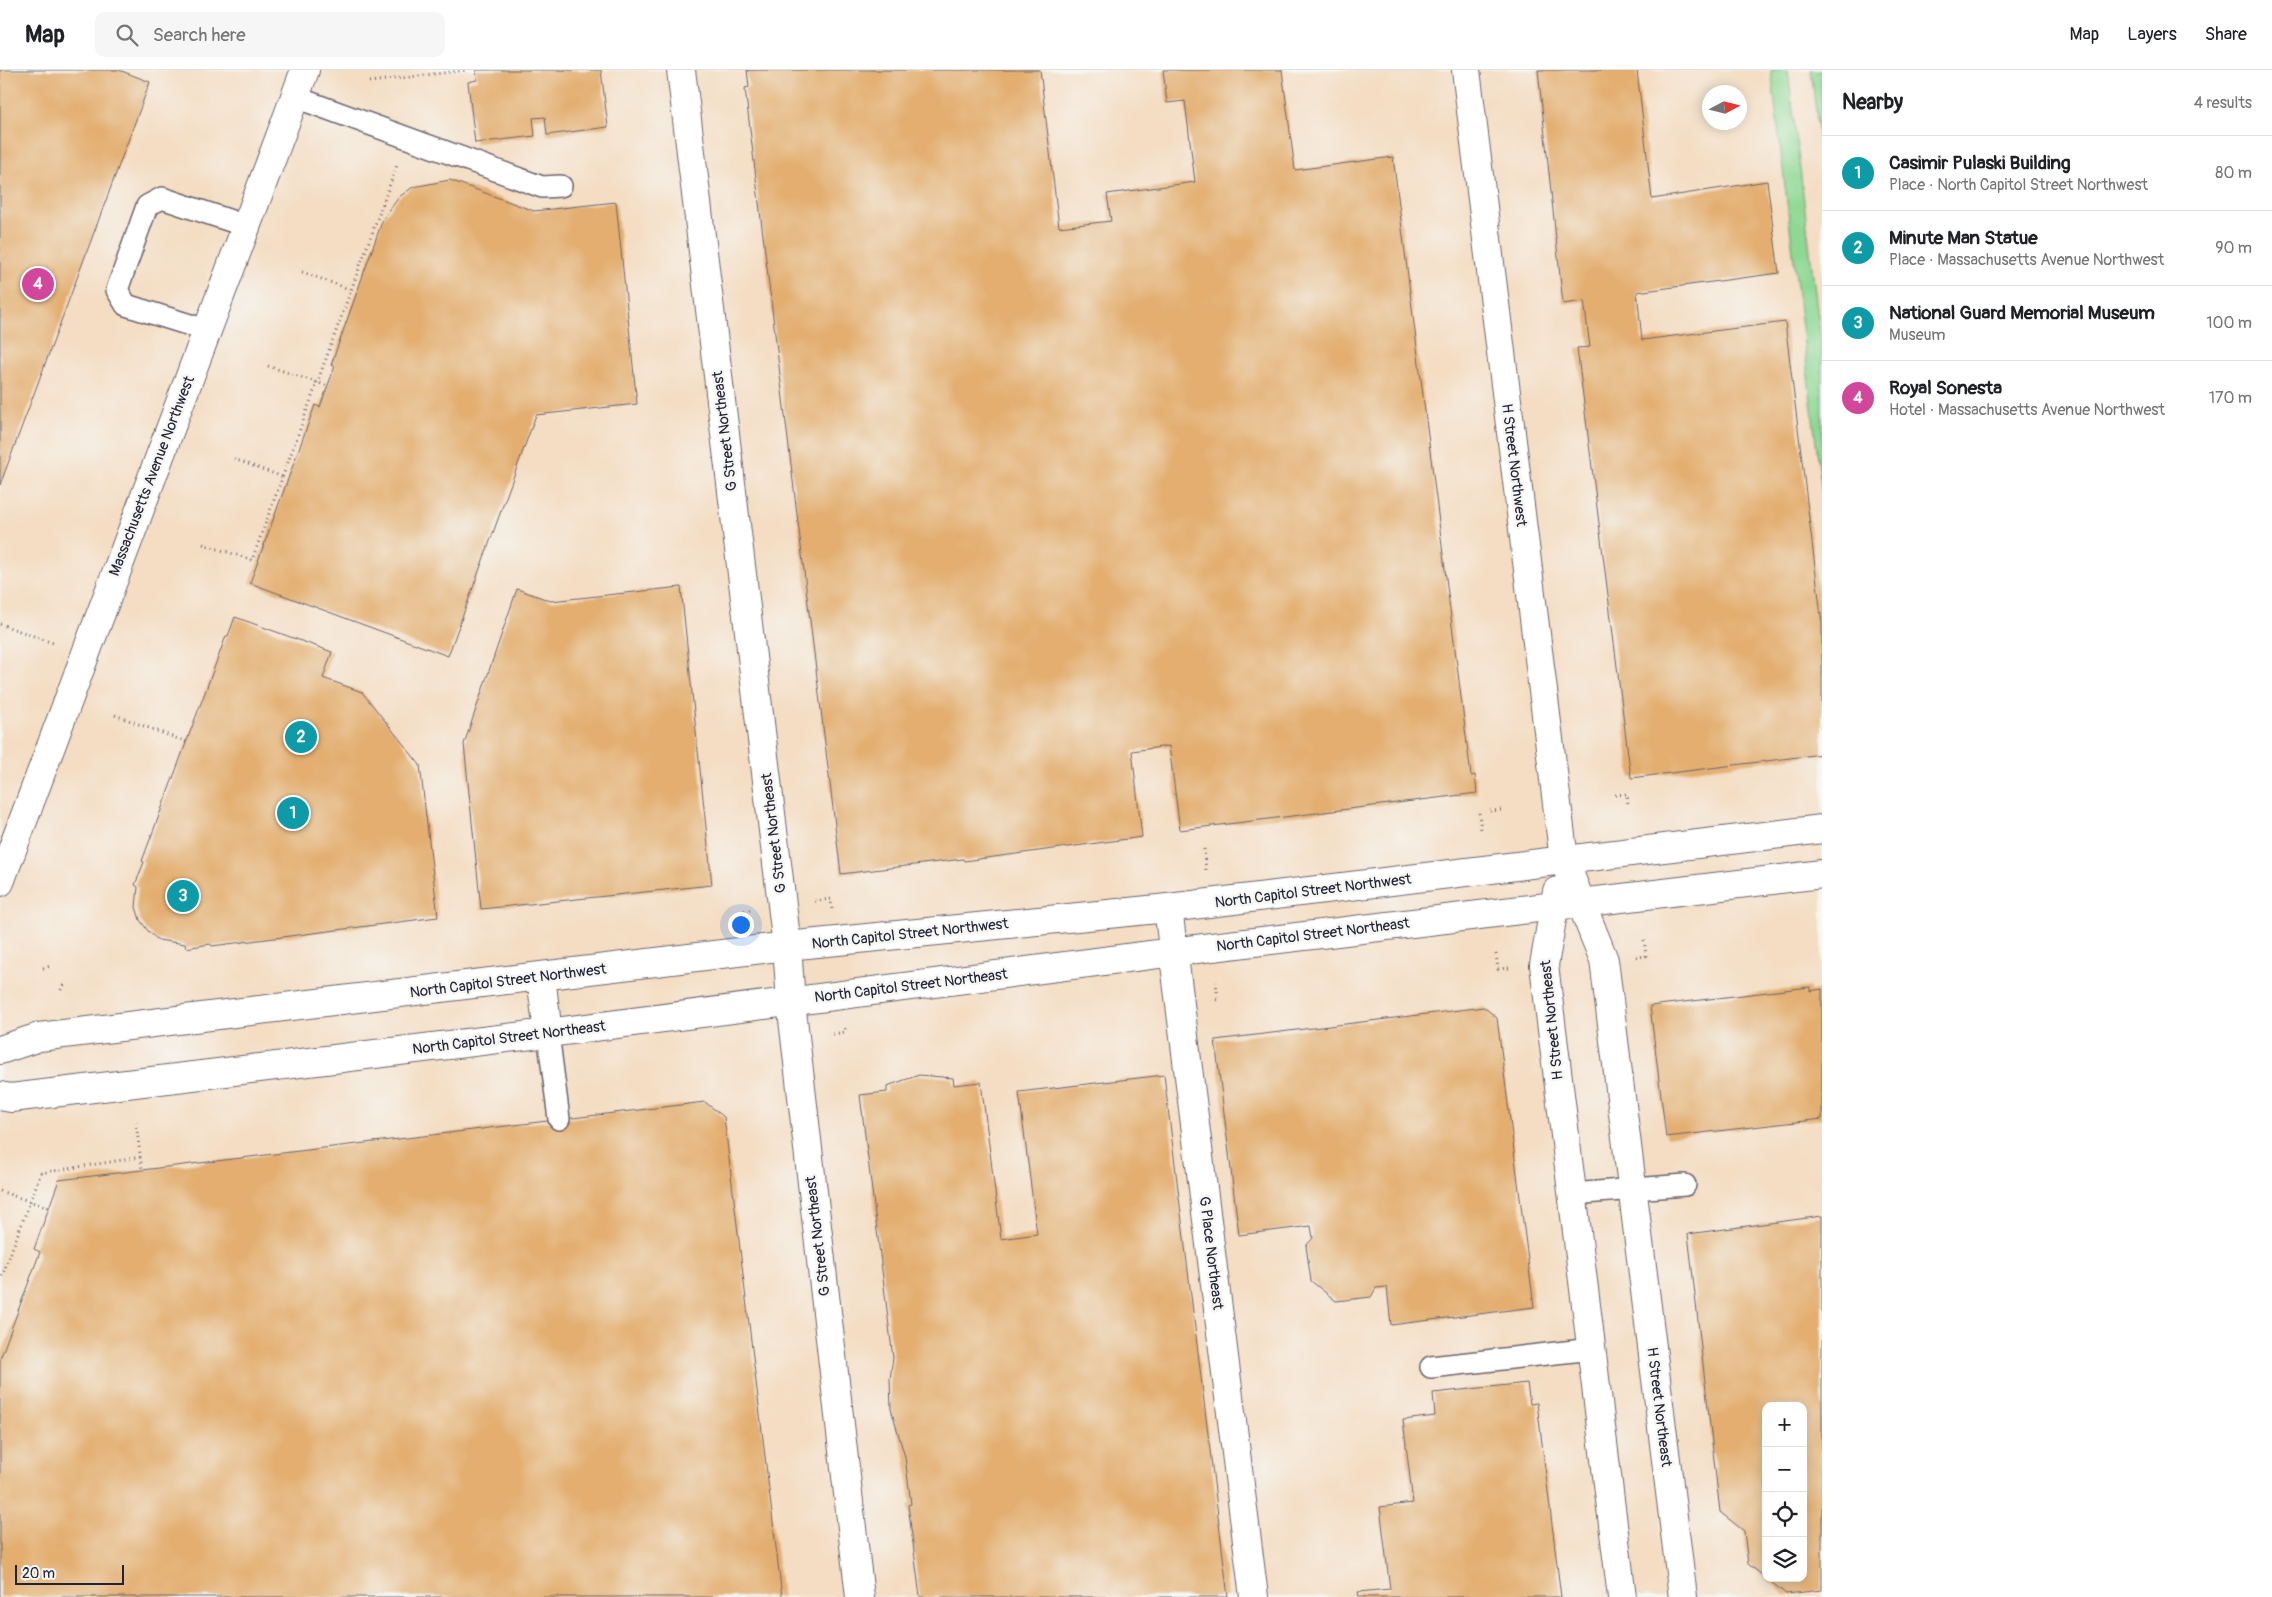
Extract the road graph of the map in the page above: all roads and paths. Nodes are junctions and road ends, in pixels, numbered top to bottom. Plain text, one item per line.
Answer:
1 (304, 70) edge
2 (467, 70) edge
3 (681, 70) edge
4 (1466, 70) edge
5 (442, 71) edge
6 (369, 82) dead end
7 (294, 97) junction
8 (389, 163) dead end
9 (561, 186) dead end
10 (246, 226) junction
11 (302, 272) dead end
12 (352, 290) junction
13 (206, 330) junction
14 (268, 366) dead end
15 (318, 382) junction
16 (328, 386) dead end
17 (234, 459) dead end
18 (283, 477) junction
19 (203, 544) dead end
20 (0, 624) edge
21 (85, 654) junction
22 (115, 716) dead end
23 (186, 742) dead end
24 (1615, 795) dead end
25 (1628, 806) dead end
26 (1501, 810) dead end
27 (1490, 811) dead end
28 (1479, 813) dead end
29 (1822, 829) edge
30 (1481, 830) dead end
31 (1204, 849) dead end
32 (1564, 860) junction
33 (1206, 871) dead end
34 (1822, 874) edge
35 (0, 882) edge
36 (831, 899) dead end
37 (812, 902) dead end
38 (1583, 904) junction
39 (1553, 907) junction
40 (1168, 908) junction
41 (751, 910) dead end
42 (741, 911) dead end
43 (1644, 939) dead end
44 (787, 946) junction
45 (1174, 952) junction
46 (1496, 954) dead end
47 (1635, 957) dead end
48 (51, 966) dead end
49 (43, 968) dead end
50 (1510, 968) dead end
51 (541, 977) junction
52 (65, 982) dead end
53 (1216, 982) dead end
54 (61, 990) dead end
55 (1206, 999) dead end
56 (791, 1002) junction
57 (845, 1032) dead end
58 (548, 1033) junction
59 (833, 1034) dead end
60 (0, 1050) edge
61 (0, 1096) edge
62 (559, 1119) dead end
63 (136, 1122) dead end
64 (141, 1158) junction
65 (142, 1170) dead end
66 (1685, 1185) dead end
67 (1632, 1189) junction
68 (0, 1190) edge
69 (1572, 1194) junction
70 (29, 1201) junction
71 (49, 1208) dead end
72 (0, 1281) edge
73 (1592, 1349) junction
74 (1431, 1367) dead end
75 (860, 1597) edge
76 (1254, 1597) edge
77 (1622, 1597) edge
78 (1683, 1597) edge

1 - 7 main road, Massachusetts Avenue Northwest
2 - 5 path
3 - 44 main road, G Street Northeast
4 - 32 main road, H Street Northwest
5 - 6 path
7 - 9 lane
7 - 10 main road, Massachusetts Avenue Northwest
8 - 12 path
10 - 13 main road, Massachusetts Avenue Northwest
10 - 13 lane
11 - 12 path
12 - 15 path
13 - 21 main road, Massachusetts Avenue Northwest
14 - 15 path
15 - 16 path
15 - 18 path
17 - 18 path
18 - 19 path
20 - 21 path
21 - 35 main road, Massachusetts Avenue Northwest
22 - 23 path
24 - 25 path
26 - 27 path
28 - 30 path
29 - 32 main road, North Capitol Street Northwest
31 - 33 path
32 - 38 main road, H Street Northeast
32 - 39 main road, H Street Northeast
32 - 40 main road, North Capitol Street Northwest
34 - 38 main road, North Capitol Street Northeast
36 - 37 path
38 - 39 main road, North Capitol Street Northeast
38 - 67 main road, H Street Northeast
39 - 45 main road, North Capitol Street Northeast
39 - 69 main road, H Street Northeast
40 - 44 main road, North Capitol Street Northwest
40 - 45 main road, G Place Northeast
41 - 42 path
43 - 47 path
44 - 51 main road, North Capitol Street Northwest
44 - 56 main road, G Street Northeast
45 - 56 main road, North Capitol Street Northeast
45 - 76 main road, G Place Northeast
46 - 50 path
48 - 49 path
51 - 58 main road
51 - 60 main road, North Capitol Street Northwest
52 - 54 path
53 - 55 path
56 - 58 main road, North Capitol Street Northeast
56 - 75 main road, G Street Northeast
57 - 59 path
58 - 61 main road, North Capitol Street Northeast
58 - 62 lane
63 - 64 path
64 - 65 path
64 - 70 path
66 - 67 lane
67 - 69 lane
67 - 78 main road, H Street Northeast
68 - 70 path
69 - 73 main road, H Street Northeast
70 - 71 path
70 - 72 path
73 - 74 lane
73 - 77 main road, H Street Northeast

